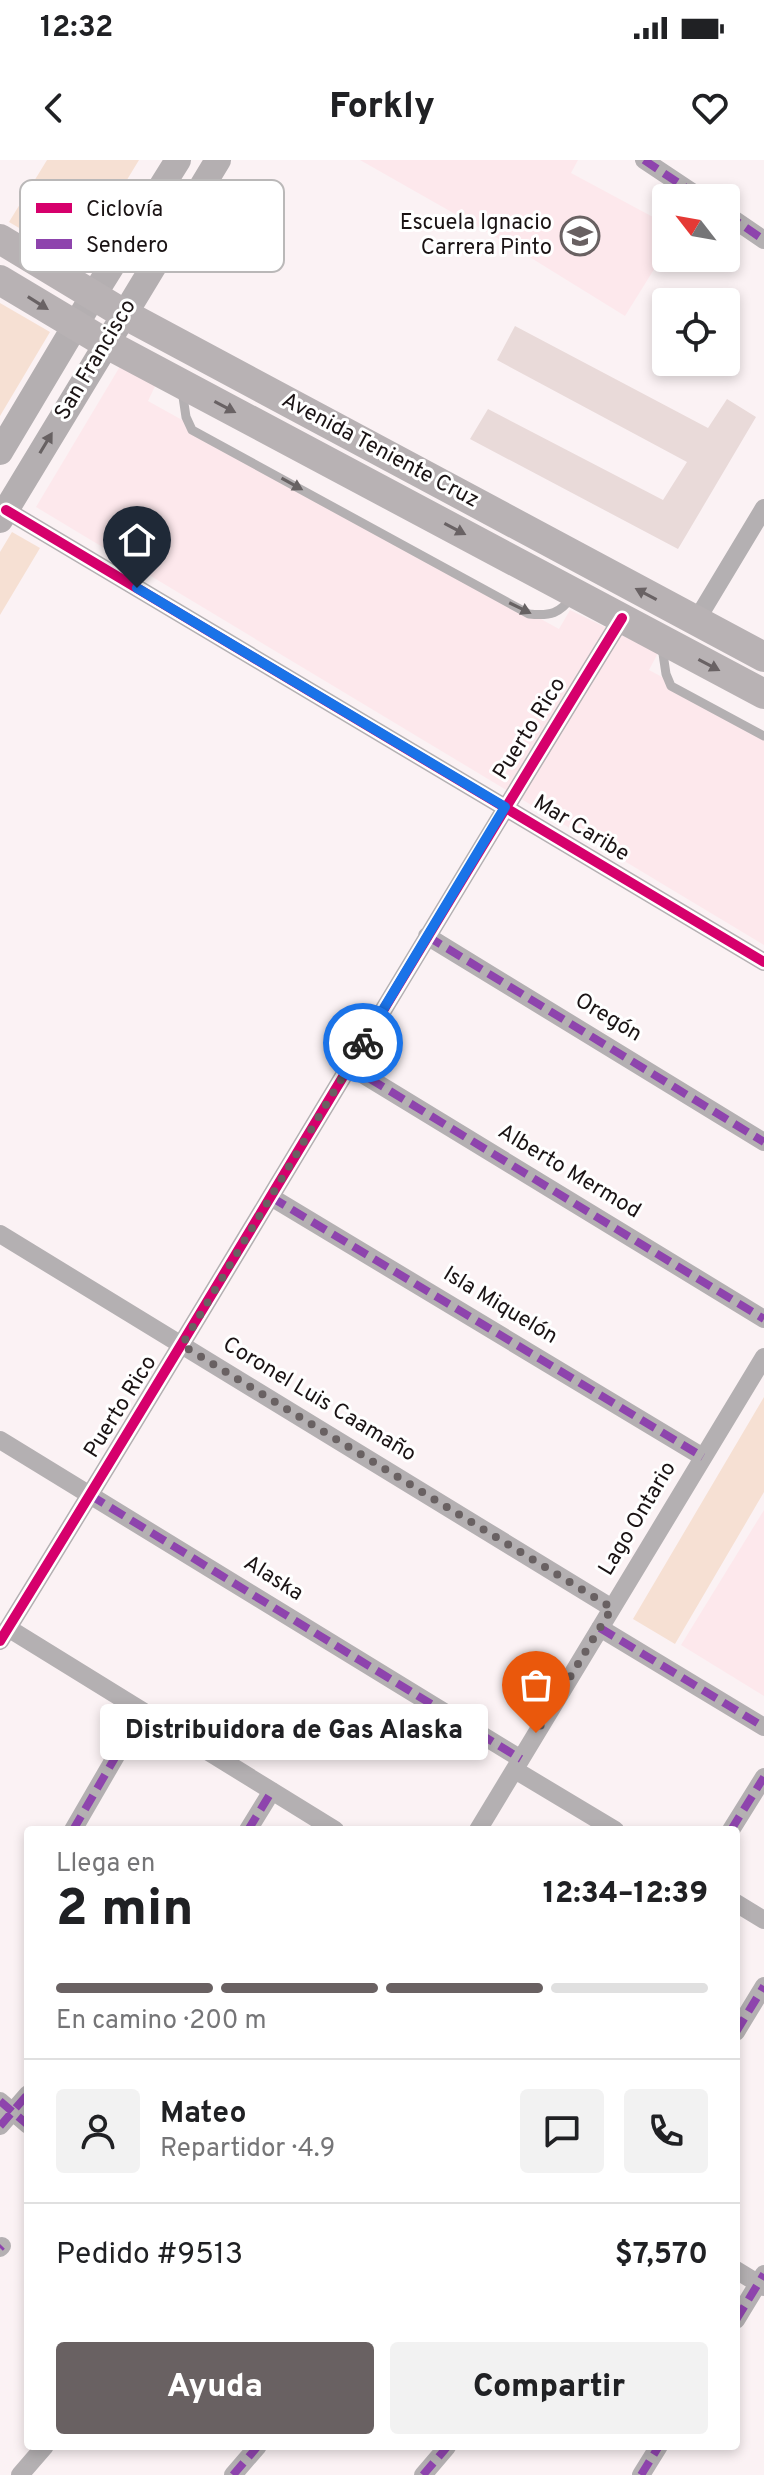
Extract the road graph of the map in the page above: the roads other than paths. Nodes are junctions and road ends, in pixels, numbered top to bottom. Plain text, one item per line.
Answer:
1 (178, 160) edge
2 (218, 160) edge
3 (644, 160) edge
4 (166, 180) edge
5 (206, 180) edge
6 (680, 184) edge
7 (740, 224) edge
8 (0, 239) edge
9 (764, 240) edge
10 (20, 251) edge
11 (54, 272) edge
12 (108, 272) edge
13 (150, 272) edge
14 (0, 280) edge
15 (93, 296) junction
16 (124, 314) junction
17 (75, 326) junction
18 (107, 344) junction
19 (0, 452) edge
20 (764, 508) edge
21 (3, 515) edge
22 (622, 618) junction
23 (696, 621) junction
24 (661, 639) junction
25 (764, 657) edge
26 (764, 694) edge
27 (764, 736) edge
28 (505, 807) junction
29 (427, 936) junction
30 (764, 962) edge
31 (349, 1066) junction
32 (764, 1142) edge
33 (271, 1197) junction
34 (0, 1234) edge
35 (764, 1319) edge
36 (182, 1345) junction
37 (764, 1357) edge
38 (0, 1440) edge
39 (703, 1457) junction
40 (90, 1495) junction
41 (612, 1608) junction
42 (600, 1628) junction
43 (4, 1634) edge
44 (142, 1711) junction
45 (764, 1727) edge
46 (518, 1764) junction
47 (764, 1777) edge
48 (272, 1791) junction
49 (75, 1826) edge
50 (250, 1826) edge
51 (329, 1826) edge
52 (480, 1826) edge
53 (609, 1826) edge
54 (733, 1826) edge
55 (740, 1905) edge
56 (764, 1920) edge
57 (764, 1986) edge
58 (740, 2025) edge
59 (24, 2097) edge
60 (4, 2113) edge
61 (24, 2123) edge
62 (740, 2272) edge
63 (762, 2281) edge
64 (740, 2314) edge
65 (42, 2450) edge
66 (255, 2450) edge
67 (444, 2450) edge
68 (657, 2450) edge
69 (20, 2475) edge
70 (233, 2475) edge
71 (423, 2475) edge
72 (641, 2475) edge

1 - 4 main road, San Francisco
2 - 5 main road, San Francisco
3 - 6 street
7 - 9 street
8 - 10 main road, Avenida Teniente Cruz
11 - 15 main road, Avenida Teniente Cruz
12 - 15 main road, San Francisco
13 - 16 main road, San Francisco
14 -> 17 main road, Avenida Teniente Cruz
15 - 16 main road, Avenida Teniente Cruz
15 - 17 main road, San Francisco
16 - 18 main road, San Francisco
23 -> 16 main road, Avenida Teniente Cruz
17 - 18 main road, Avenida Teniente Cruz
17 - 19 main road, San Francisco
21 -> 18 main road, San Francisco
18 -> 22 main road, Avenida Teniente Cruz
20 - 23 street
21 - 28 street, Mar Caribe
22 - 24 main road, Avenida Teniente Cruz
22 - 28 street, Puerto Rico
23 - 25 main road, Avenida Teniente Cruz
24 -> 26 main road, Avenida Teniente Cruz
24 - 27 lane
28 - 29 street, Puerto Rico
28 - 30 street, Mar Caribe
29 - 31 street, Puerto Rico
29 - 32 street, Oregón
31 - 33 street, Puerto Rico
31 - 35 street, Alberto Mermod
33 - 36 street, Puerto Rico
33 - 39 street, Isla Miquelón
34 - 36 street, Coronel Luis Caamaño
36 - 40 street, Puerto Rico
36 - 41 street, Coronel Luis Caamaño
37 - 39 street, Lago Ontario
38 - 40 street, Alaska
39 - 41 street, Lago Ontario
40 - 43 street, Puerto Rico
40 - 46 street, Alaska
41 - 42 street, Lago Ontario
42 - 45 street
42 - 46 street, Lago Ontario
43 - 44 street
44 - 48 street
44 - 49 street
46 - 52 street, Lago Ontario
46 - 53 street, Alaska
47 - 54 street
48 - 50 street
48 - 51 street
55 - 56 street
57 - 58 street
59 - 60 street
60 - 61 street
62 - 63 street
63 - 64 street
65 - 69 street
66 - 70 street
67 - 71 street
68 - 72 street

